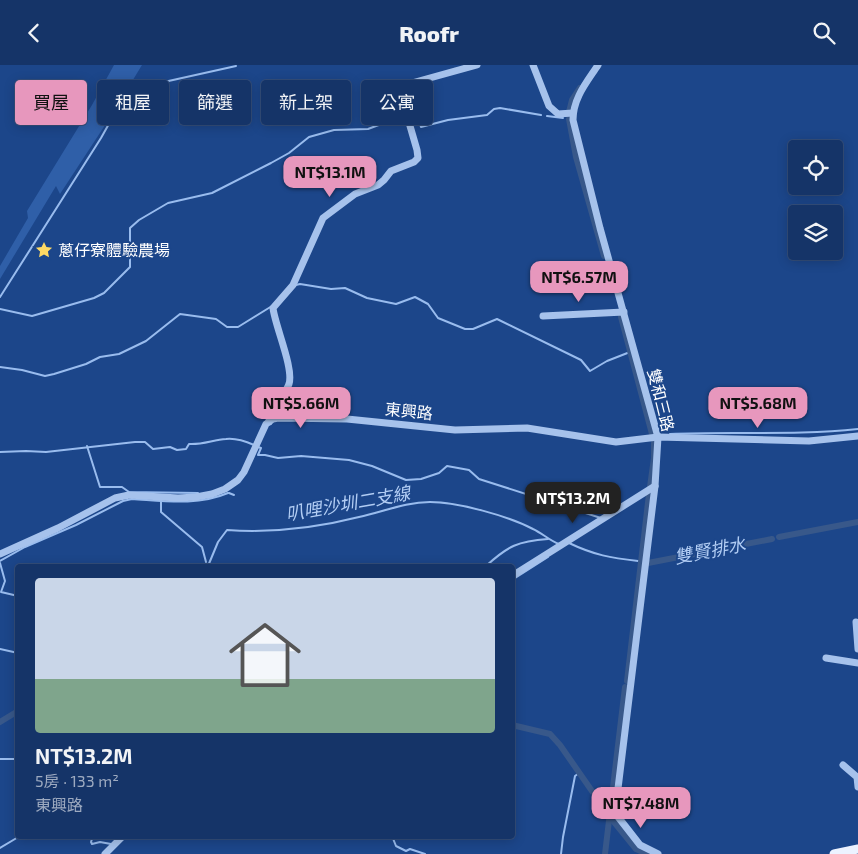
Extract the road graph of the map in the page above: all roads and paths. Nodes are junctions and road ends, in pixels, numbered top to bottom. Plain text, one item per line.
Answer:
1 (477, 65) edge
2 (533, 65) edge
3 (598, 65) edge
4 (570, 114) junction
5 (620, 312) junction
6 (543, 316) dead end
7 (269, 422) junction
8 (858, 436) edge
9 (654, 438) junction
10 (650, 489) junction
11 (0, 554) edge
12 (515, 574) edge
13 (856, 622) dead end
14 (858, 649) edge
15 (826, 658) dead end
16 (858, 663) edge
17 (843, 765) dead end
18 (858, 787) edge
19 (119, 839) edge
20 (858, 849) edge
21 (105, 854) edge
22 (658, 854) edge
23 (834, 854) edge

1 - 7 street
2 - 4 street
3 - 4 street, 雙和三路
4 - 5 street, 雙和三路
5 - 6 street
5 - 9 street, 雙和三路
7 - 9 street, 東興路
7 - 11 street
8 - 9 street, 東興路
9 - 10 street, 雙和三路
10 - 12 street
10 - 22 street, 雙和三路
13 - 14 street
15 - 16 street
17 - 18 street
19 - 21 street
20 - 23 main road

